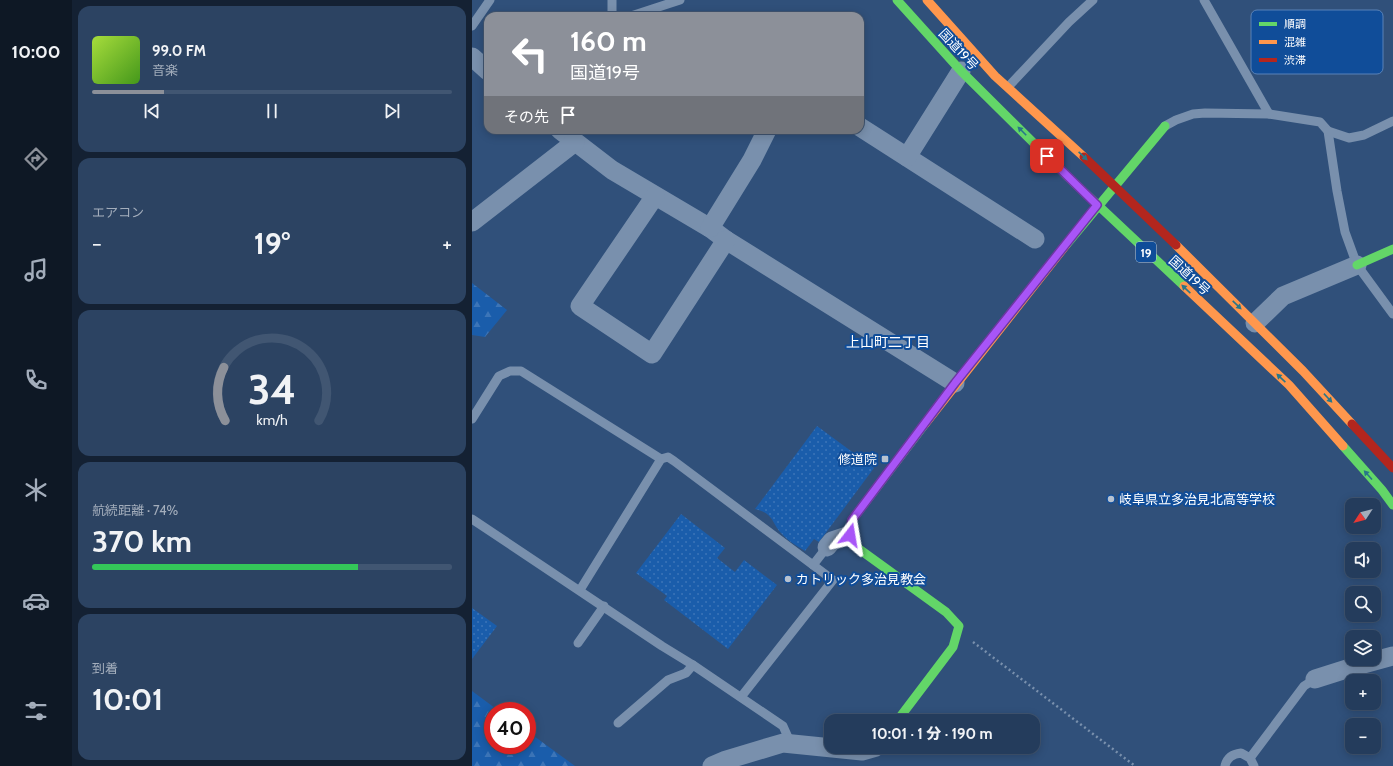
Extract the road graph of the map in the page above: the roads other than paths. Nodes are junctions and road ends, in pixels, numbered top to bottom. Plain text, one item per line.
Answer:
1 (490, 0) edge
2 (612, 0) edge
3 (680, 0) edge
4 (897, 0) edge
5 (927, 0) edge
6 (1093, 0) edge
7 (1204, 0) edge
8 (612, 12) edge
9 (643, 12) edge
10 (472, 26) edge
11 (472, 57) edge
12 (484, 67) edge
13 (961, 71) junction
14 (1008, 87) junction
15 (1269, 114) junction
16 (1393, 121) edge
17 (1165, 126) joint
18 (864, 130) edge
19 (1328, 132) junction
20 (565, 134) edge
21 (765, 134) edge
22 (575, 142) junction
23 (907, 157) junction
24 (1114, 185) junction
25 (655, 196) junction
26 (1097, 205) junction
27 (472, 222) edge
28 (710, 228) junction
29 (1034, 239) dead end
30 (726, 240) junction
31 (1393, 249) edge
32 (1357, 265) junction
33 (1393, 314) edge
34 (1255, 323) junction
35 (955, 383) junction
36 (472, 419) edge
37 (661, 459) junction
38 (1393, 468) edge
39 (1393, 505) edge
40 (472, 519) edge
41 (850, 535) junction
42 (827, 547) joint
43 (813, 565) junction
44 (580, 590) junction
45 (604, 606) junction
46 (578, 643) dead end
47 (1393, 656) edge
48 (693, 665) junction
49 (1315, 679) joint
50 (741, 697) junction
51 (902, 714) edge
52 (618, 723) dead end
53 (791, 744) junction
54 (824, 747) edge
55 (1252, 762) edge
56 (712, 766) edge
57 (1225, 766) edge

1 - 10 lane
2 - 8 lane
3 - 9 lane
4 - 13 main road, 国道19号 / 19
5 - 14 main road, 国道19号 / 19
6 - 14 lane
7 - 15 lane
11 - 12 street
13 - 23 street
26 -> 13 main road, 国道19号 / 19
14 -> 24 main road, 国道19号 / 19
15 - 17 lane
15 - 19 lane
16 - 19 lane
17 - 24 main road
18 - 23 street
19 - 32 lane
20 - 22 street
21 - 28 street
22 - 25 street
22 - 27 street
23 - 29 street
24 - 26 main road
24 -> 34 main road, 国道19号 / 19
25 - 28 street
25 - 30 street
26 - 35 main road
39 -> 26 main road, 国道19号 / 19
28 - 30 street
30 - 35 street
31 - 32 main road
32 - 33 lane
32 - 34 street
34 -> 38 main road, 国道19号 / 19
35 - 41 main road
36 - 37 lane
37 - 43 lane
37 - 44 lane
40 - 44 lane
41 - 42 street
41 - 51 main road
42 - 43 lane
43 - 50 lane
44 - 45 lane
45 - 46 lane
45 - 48 lane
47 - 49 street
48 - 50 lane
48 - 52 lane
49 - 55 lane
50 - 53 lane
53 - 54 street
53 - 56 street
55 - 57 lane

